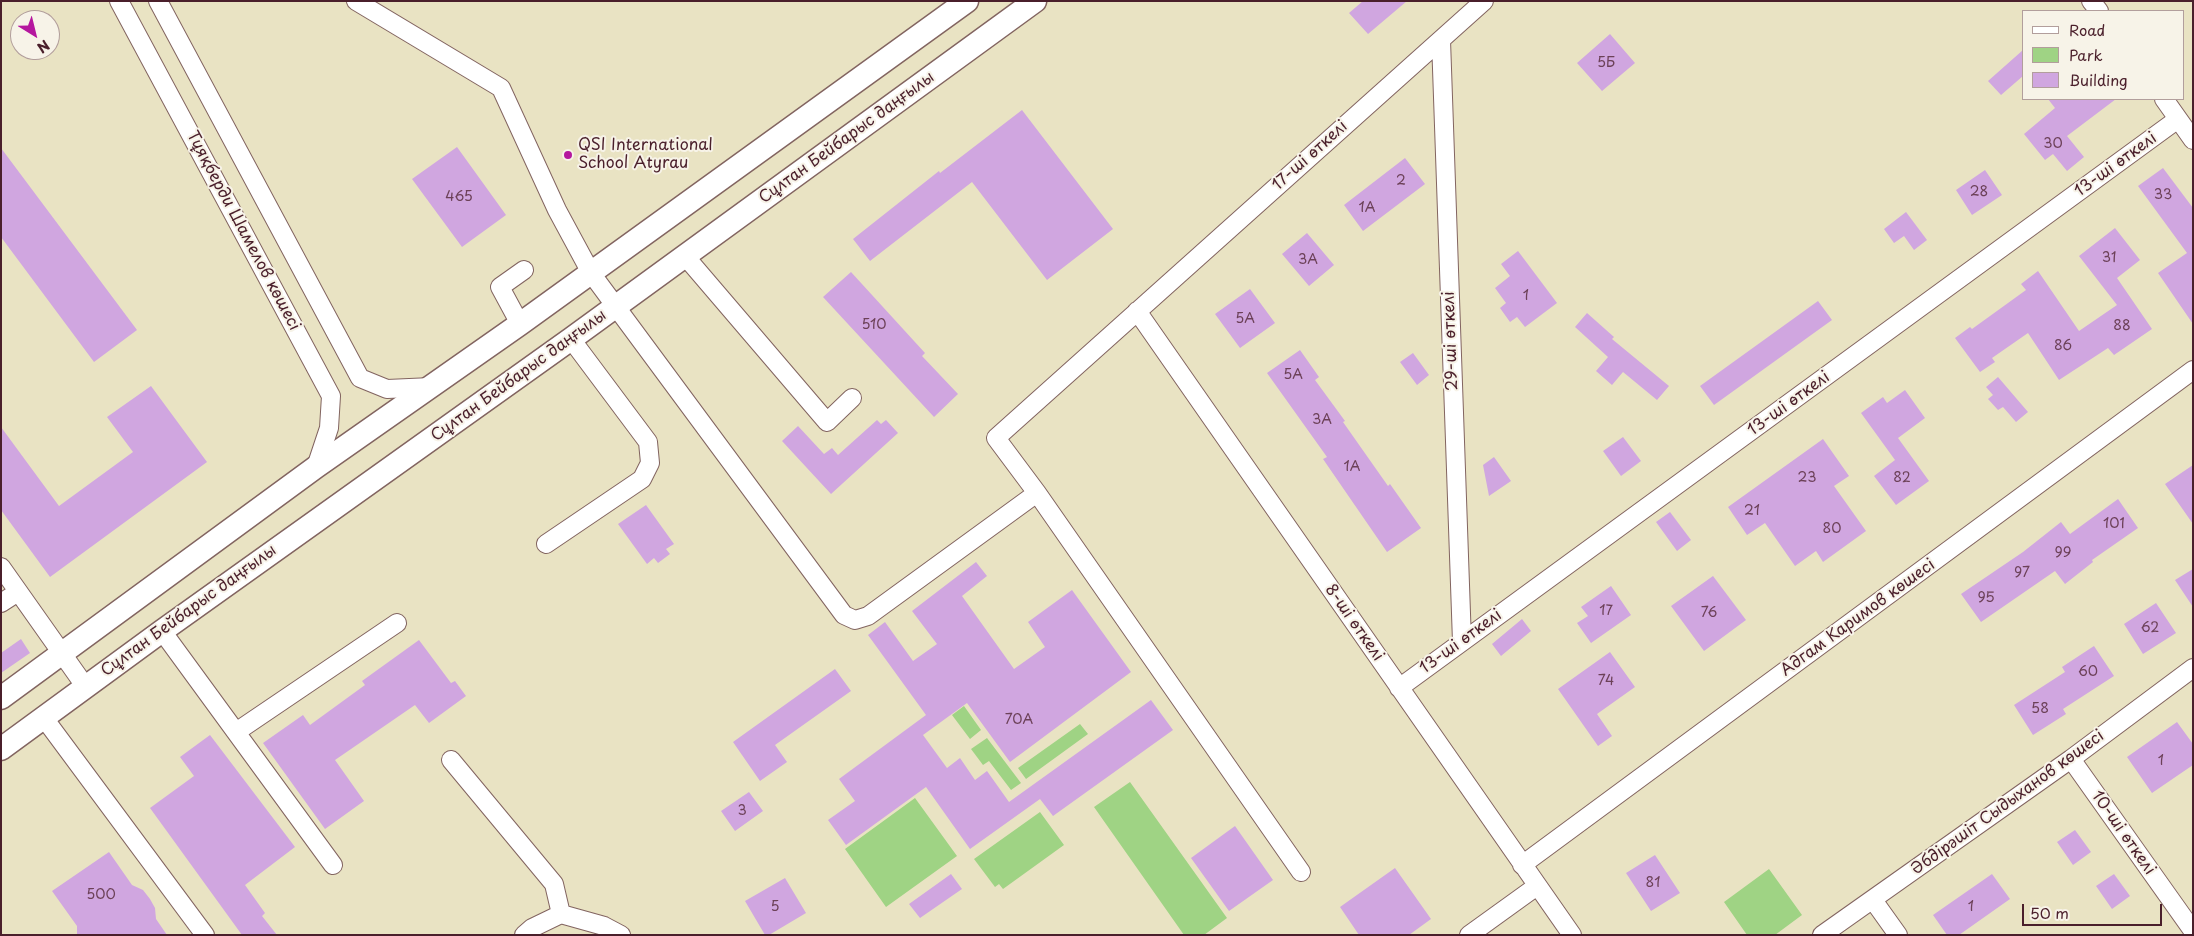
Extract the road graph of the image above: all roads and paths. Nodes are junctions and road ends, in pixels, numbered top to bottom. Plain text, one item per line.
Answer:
1 (119, 1) edge
2 (158, 1) edge
3 (356, 1) edge
4 (967, 1) edge
5 (1035, 1) edge
6 (1484, 1) edge
7 (1441, 40) junction
8 (2165, 100) edge
9 (2178, 119) junction
10 (2193, 140) edge
11 (685, 256) junction
12 (524, 270) dead end
13 (591, 273) junction
14 (616, 306) junction
15 (1137, 311) junction
16 (520, 324) junction
17 (571, 339) junction
18 (2193, 370) edge
19 (432, 387) junction
20 (852, 398) dead end
21 (316, 467) junction
22 (1037, 493) junction
23 (546, 544) dead end
24 (1, 567) edge
25 (18, 592) junction
26 (1, 603) edge
27 (397, 622) dead end
28 (162, 631) junction
29 (1462, 642) junction
30 (62, 655) junction
31 (2193, 668) edge
32 (85, 686) junction
33 (1399, 688) junction
34 (1, 698) edge
35 (44, 718) junction
36 (236, 732) junction
37 (1, 749) edge
38 (2071, 759) junction
39 (451, 760) dead end
40 (1522, 865) junction
41 (333, 866) dead end
42 (1301, 872) dead end
43 (1537, 886) junction
44 (1873, 900) junction
45 (561, 914) junction
46 (2193, 931) edge
47 (205, 935) edge
48 (524, 935) edge
49 (622, 935) edge
50 (1469, 935) edge
51 (1572, 935) edge
52 (1822, 935) edge
53 (1898, 935) edge

1 - 21 street, Тұяқберди Шамелов көшесі
2 - 19 street, Тұяқберди Шамелов көшесі
3 - 13 street
4 - 13 main road
5 - 11 main road, Сұлтан Бейбарыс даңғылы
6 - 7 street, 17-ші өткелі
7 - 15 street, 17-ші өткелі
7 - 29 street, 29-ші өткелі
8 - 9 street
9 - 10 street
9 - 29 street, 13-ші өткелі
11 - 14 main road, Сұлтан Бейбарыс даңғылы
11 - 20 street
12 - 16 street
13 - 14 street
13 - 16 main road
14 - 17 main road, Сұлтан Бейбарыс даңғылы
14 - 22 street
15 - 22 street, 17-ші өткелі
15 - 33 street, 8-ші өткелі
16 - 19 main road
17 - 23 street
17 - 28 main road, Сұлтан Бейбарыс даңғылы
18 - 40 street, Адгам Каримов көшесі
19 - 21 main road
21 - 30 main road
22 - 42 street
24 - 25 street
25 - 26 street
25 - 30 street
27 - 36 street
28 - 32 main road, Сұлтан Бейбарыс даңғылы
28 - 36 street
29 - 33 street, 13-ші өткелі
30 - 32 street
30 - 34 main road
31 - 38 street, Әбдірәшіт Сыдыханов көшесі
32 - 35 main road, Сұлтан Бейбарыс даңғылы
33 - 40 street, 8-ші өткелі
35 - 37 main road, Сұлтан Бейбарыс даңғылы
35 - 47 street
36 - 41 street
38 - 44 street, Әбдірәшіт Сыдыханов көшесі
38 - 46 street, 10-ші өткелі
39 - 45 street
40 - 43 street, 8-ші өткелі
43 - 50 street
43 - 51 street, 8-ші өткелі
44 - 52 street, Әбдірәшіт Сыдыханов көшесі
44 - 53 street
45 - 48 street
45 - 49 street

